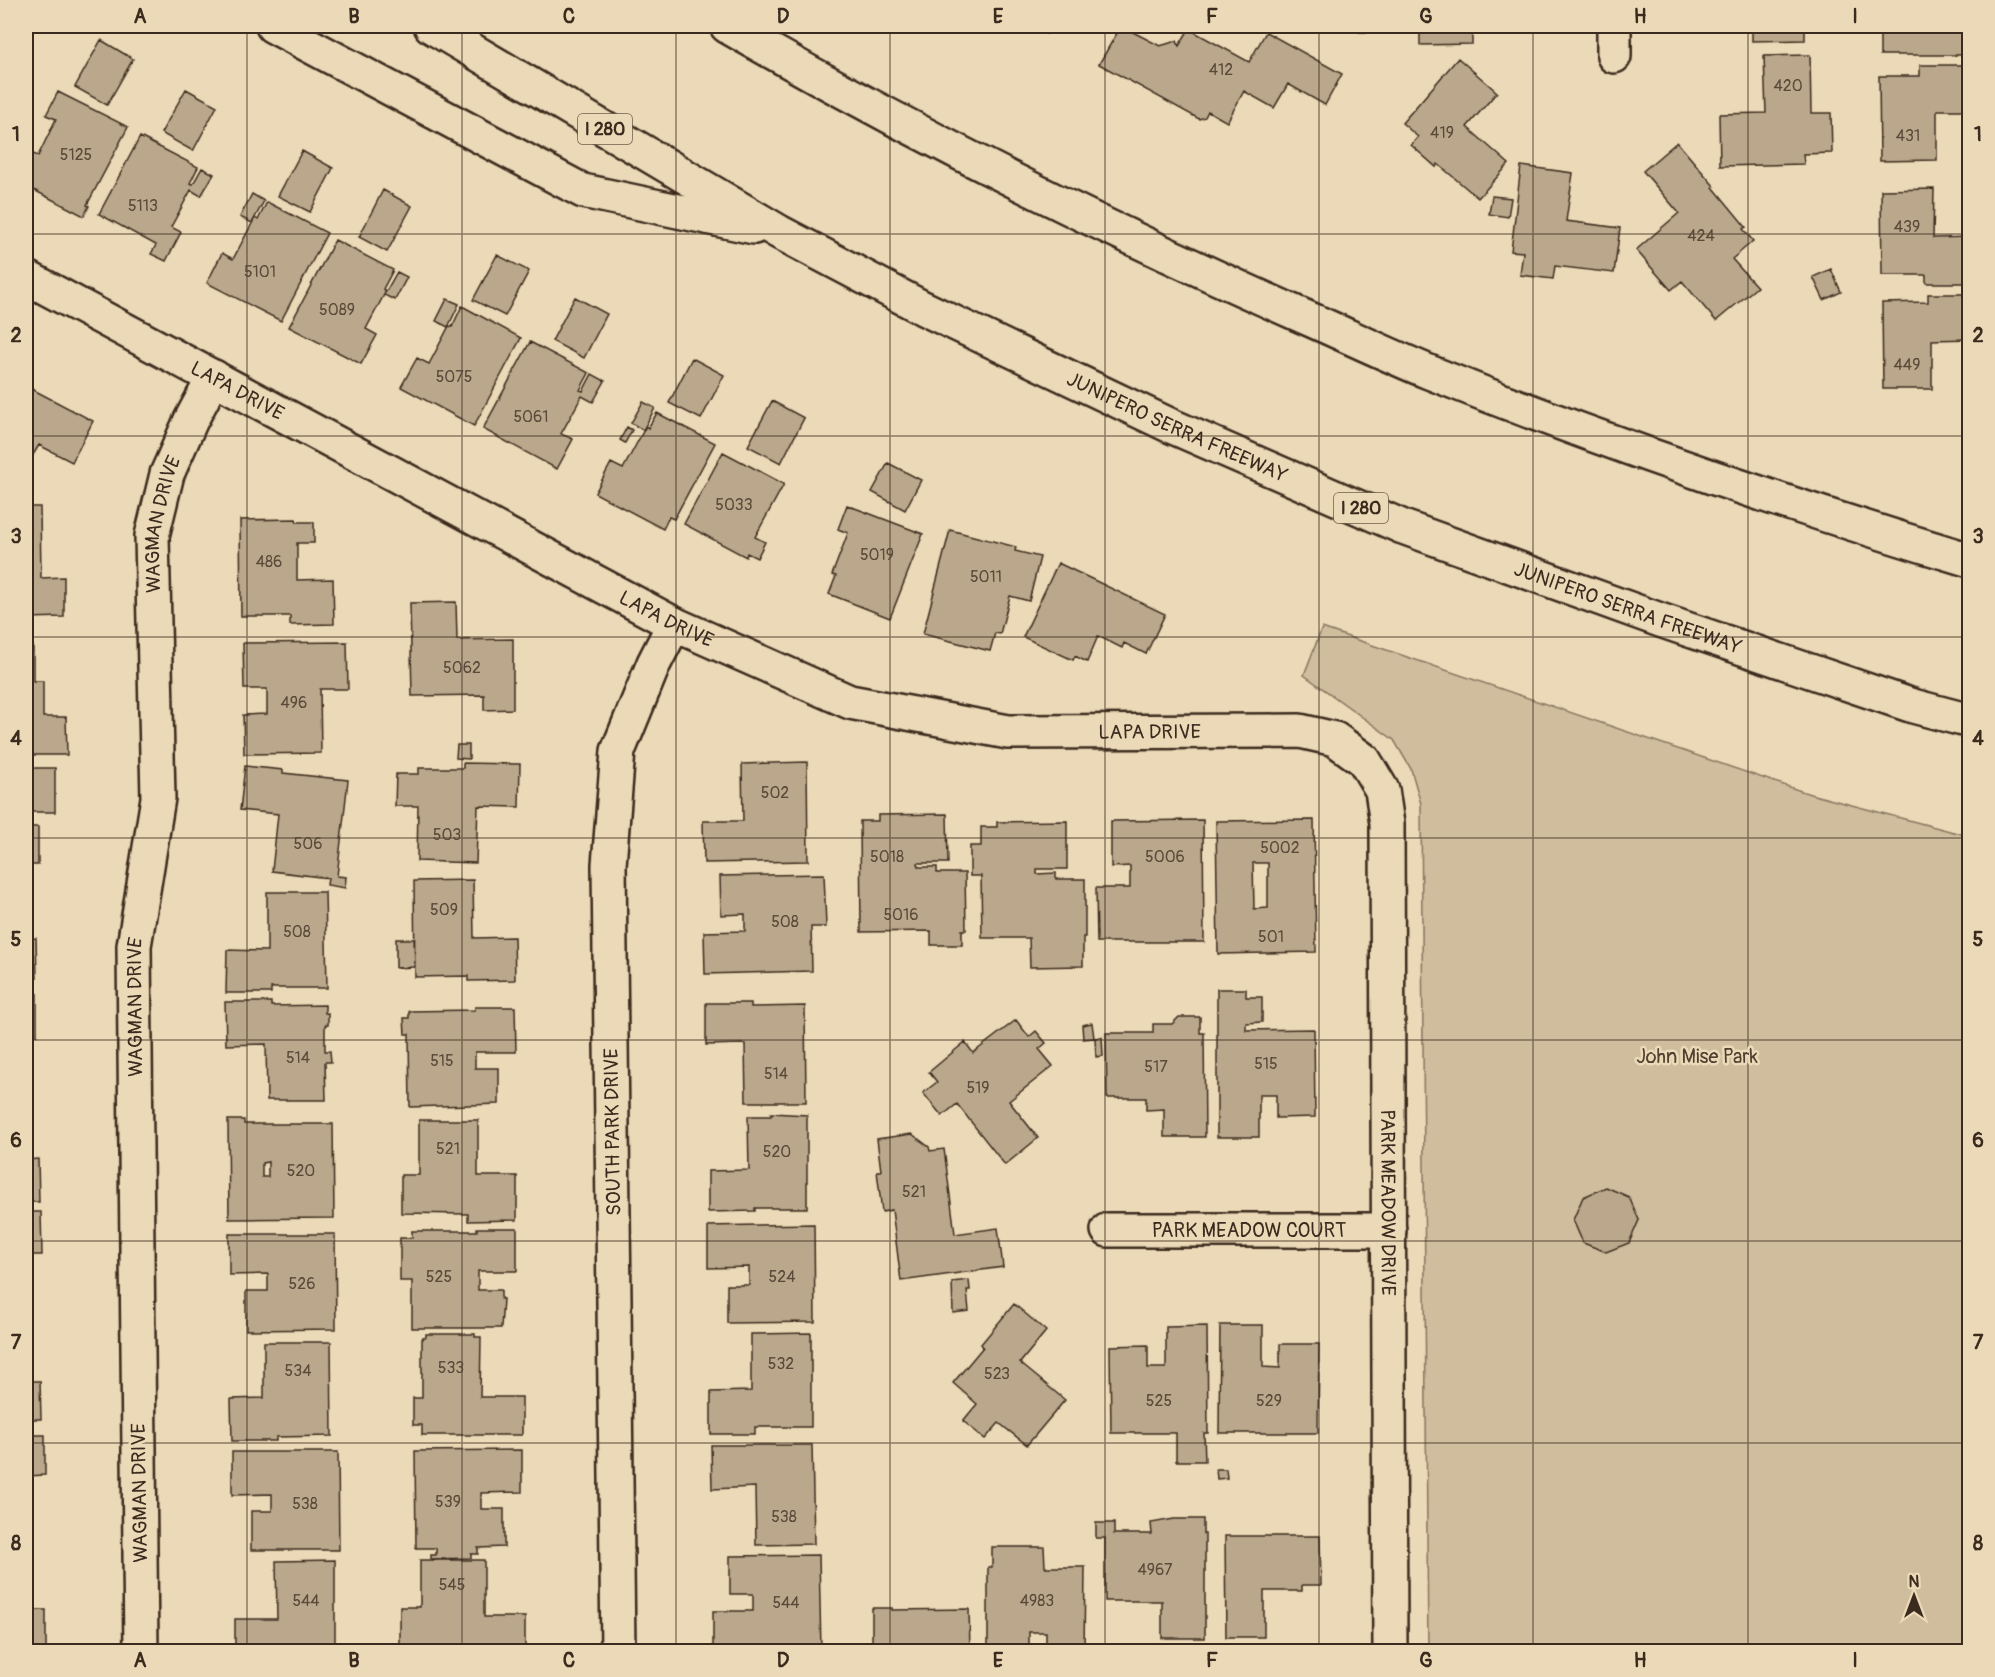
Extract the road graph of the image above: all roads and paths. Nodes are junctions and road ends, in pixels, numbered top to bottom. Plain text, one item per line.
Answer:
1 (273, 26) edge
2 (431, 26) edge
3 (727, 26) edge
4 (779, 232) junction
5 (26, 277) edge
6 (214, 377) junction
7 (1970, 560) edge
8 (674, 624) junction
9 (1970, 722) edge
10 (1364, 760) joint
11 (1108, 1230) dead end
12 (1389, 1230) junction
13 (141, 1652) edge
14 (618, 1652) edge
15 (1390, 1652) edge

1 - 4 main road
2 - 4 main road, JUNIPERO SERRA FREEWAY / I 280
3 - 7 main road
4 - 9 main road, JUNIPERO SERRA FREEWAY / I 280
5 - 6 main road, LAPA DRIVE
6 - 8 main road, LAPA DRIVE
6 - 13 main road, WAGMAN DRIVE
8 - 10 main road, LAPA DRIVE
8 - 14 main road, SOUTH PARK DRIVE
10 - 12 main road, PARK MEADOW DRIVE
11 - 12 main road, PARK MEADOW COURT
12 - 15 main road, PARK MEADOW DRIVE

